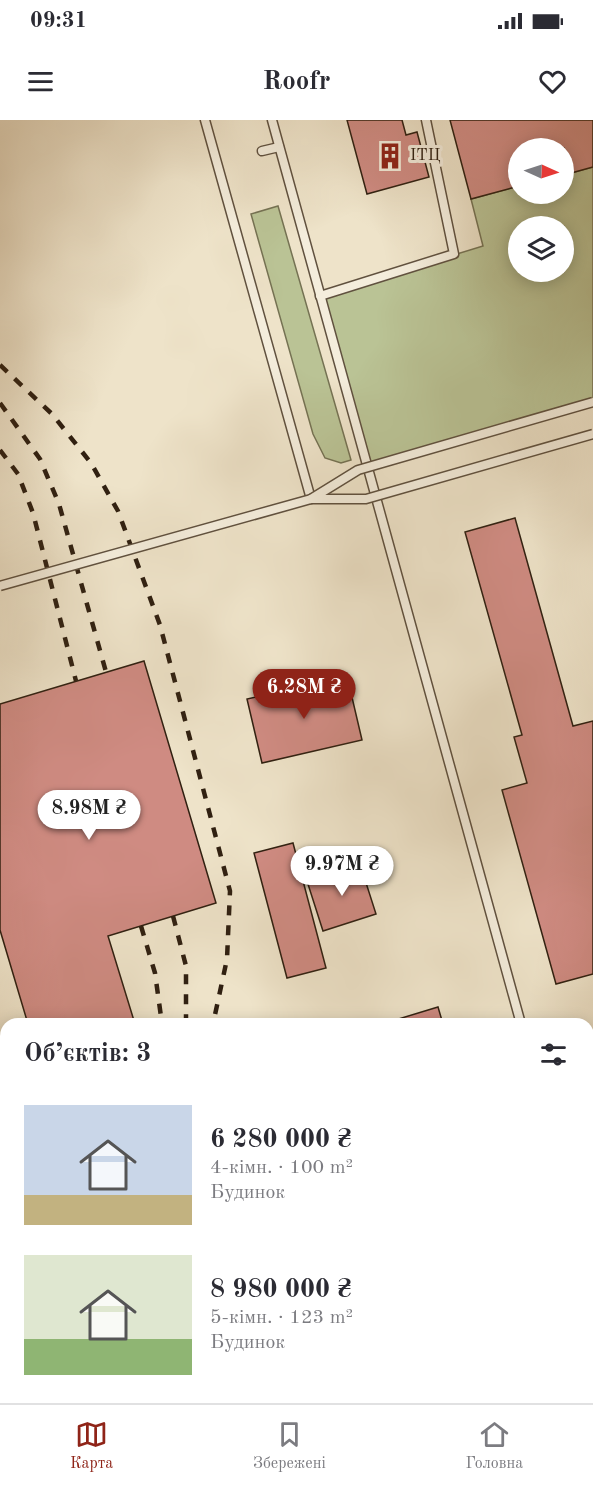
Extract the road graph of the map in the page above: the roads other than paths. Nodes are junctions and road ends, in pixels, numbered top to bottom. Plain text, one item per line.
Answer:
1 (205, 120) edge
2 (272, 120) edge
3 (426, 120) edge
4 (279, 147) junction
5 (262, 150) dead end
6 (320, 296) junction
7 (593, 402) edge
8 (593, 434) edge
9 (311, 499) junction
10 (0, 586) edge
11 (519, 1018) edge

1 - 9 lane
2 - 4 lane
3 - 6 lane
4 - 5 lane
4 - 6 lane
6 - 11 lane
7 - 9 lane, bridge
8 - 9 lane, bridge
9 - 10 lane, bridge

